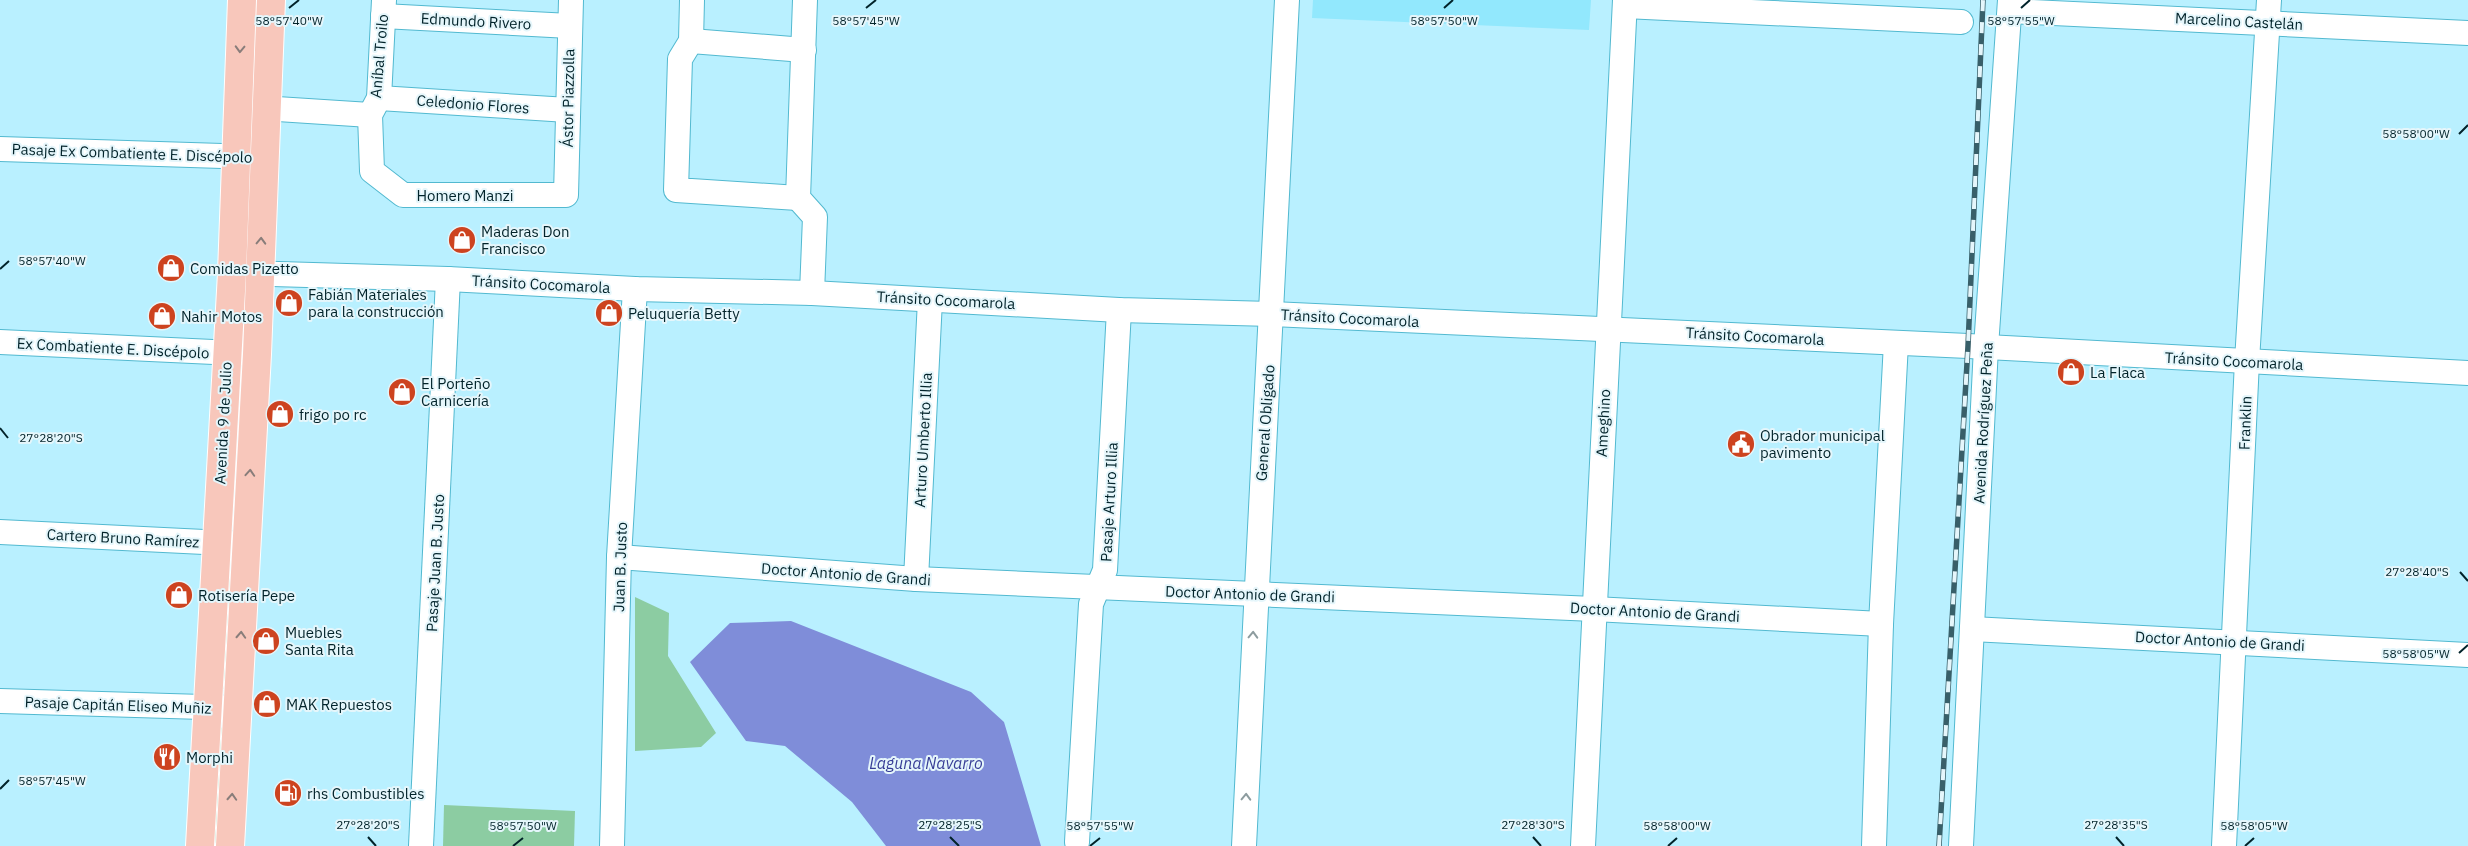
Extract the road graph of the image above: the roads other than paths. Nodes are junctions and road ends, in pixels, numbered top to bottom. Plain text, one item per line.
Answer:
1 (242, 0) edge
2 (271, 0) edge
3 (571, 0) edge
4 (692, 0) edge
5 (805, 0) edge
6 (1287, 0) edge
7 (1625, 3) edge
8 (2010, 6) edge
9 (383, 8) edge
10 (2268, 11) edge
11 (1961, 22) dead end
12 (570, 26) junction
13 (2468, 33) edge
14 (691, 41) junction
15 (804, 50) junction
16 (374, 106) junction
17 (238, 107) junction
18 (266, 108) junction
19 (568, 110) junction
20 (0, 149) edge
21 (236, 156) junction
22 (264, 158) junction
23 (372, 171) joint
24 (566, 195) joint
25 (798, 198) junction
26 (232, 273) junction
27 (260, 274) junction
28 (448, 279) junction
29 (636, 288) junction
30 (812, 293) junction
31 (930, 300) junction
32 (1119, 310) junction
33 (1272, 314) junction
34 (1607, 329) junction
35 (0, 342) edge
36 (1896, 343) junction
37 (1986, 347) junction
38 (227, 353) junction
39 (257, 354) junction
40 (2247, 362) junction
41 (2468, 373) edge
42 (0, 532) edge
43 (216, 543) junction
44 (245, 544) junction
45 (619, 556) junction
46 (916, 579) junction
47 (1097, 588) junction
48 (1255, 593) junction
49 (1594, 609) junction
50 (1881, 624) junction
51 (1972, 629) junction
52 (2236, 642) junction
53 (2468, 655) edge
54 (0, 700) edge
55 (209, 708) junction
56 (237, 708) junction
57 (1077, 842) dead end
58 (200, 846) edge
59 (230, 846) edge
60 (422, 846) edge
61 (612, 846) edge
62 (1244, 846) edge
63 (1582, 846) edge
64 (1874, 846) edge
65 (1961, 846) edge
66 (2224, 846) edge

1 -> 17 main road, Avenida 9 de Julio
2 - 18 main road, Avenida 9 de Julio
3 - 12 street, Ástor Piazzolla
4 - 14 street
5 - 15 street
6 - 33 street, General Obligado
7 - 11 street
7 - 34 street, Ameghino
8 - 10 street, Marcelino Castelán
8 - 37 street, Avenida Rodríguez Peña
9 - 12 street, Edmundo Rivero
9 - 16 street, Aníbal Troilo
10 - 13 street, Marcelino Castelán
10 - 40 street, Franklin
12 - 19 street, Ástor Piazzolla
14 - 15 street
14 - 25 street
15 - 25 street
16 - 18 street, Celedonio Flores
16 - 19 street, Celedonio Flores
16 - 23 street, Aníbal Troilo
17 - 18 street, Celedonio Flores
17 - 21 main road, Avenida 9 de Julio
18 - 22 main road, Avenida 9 de Julio
19 - 24 street, Ástor Piazzolla
20 - 21 street, Pasaje Ex Combatiente E. Discépolo
21 - 22 street, Pasaje Ex Combatiente E. Discépolo
21 - 26 main road, Avenida 9 de Julio
27 -> 22 main road, Avenida 9 de Julio
23 - 24 street, Homero Manzi
25 - 30 street
26 - 27 street, Tránsito Cocomarola
26 - 38 main road, Avenida 9 de Julio
27 - 28 street, Tránsito Cocomarola
27 - 39 main road, Avenida 9 de Julio
28 - 29 street, Tránsito Cocomarola
28 - 60 street, Pasaje Juan B. Justo
29 - 30 street, Tránsito Cocomarola
29 - 45 street, Juan B. Justo
30 - 31 street, Tránsito Cocomarola
31 - 32 street, Tránsito Cocomarola
31 - 46 street, Arturo Umberto Illia
32 - 33 street, Tránsito Cocomarola
32 - 47 street, Pasaje Arturo Illia
33 - 34 street, Tránsito Cocomarola
33 - 48 street, General Obligado
34 - 36 street, Tránsito Cocomarola
34 - 49 street, Ameghino
35 - 38 street, Ex Combatiente E. Discépolo
36 - 37 street, Tránsito Cocomarola
36 - 50 street
37 - 40 street, Tránsito Cocomarola
37 - 51 street, Avenida Rodríguez Peña
38 - 39 street, Ex Combatiente E. Discépolo
38 - 43 main road, Avenida 9 de Julio
44 -> 39 main road, Avenida 9 de Julio
40 - 41 street, Tránsito Cocomarola
40 - 52 street, Franklin
42 - 43 street, Cartero Bruno Ramírez
43 - 44 street, Cartero Bruno Ramírez
43 - 55 main road, Avenida 9 de Julio
56 -> 44 main road, Avenida 9 de Julio
45 - 46 street, Doctor Antonio de Grandi
45 - 61 street, Juan B. Justo
46 - 47 street, Doctor Antonio de Grandi
47 - 48 street, Doctor Antonio de Grandi
47 - 57 street, Pasaje Arturo Illia
48 - 49 street, Doctor Antonio de Grandi
62 -> 48 street, General Obligado
49 - 50 street, Doctor Antonio de Grandi
49 - 63 street, Ameghino
50 - 64 street
51 - 52 street, Doctor Antonio de Grandi
51 - 65 street, Avenida Rodríguez Peña
52 - 53 street, Doctor Antonio de Grandi
52 - 66 street, Franklin
54 - 55 street, Pasaje Capitán Eliseo Muñiz
55 - 56 street, Pasaje Capitán Eliseo Muñiz
55 - 58 main road, Avenida 9 de Julio
59 -> 56 main road, Avenida 9 de Julio

